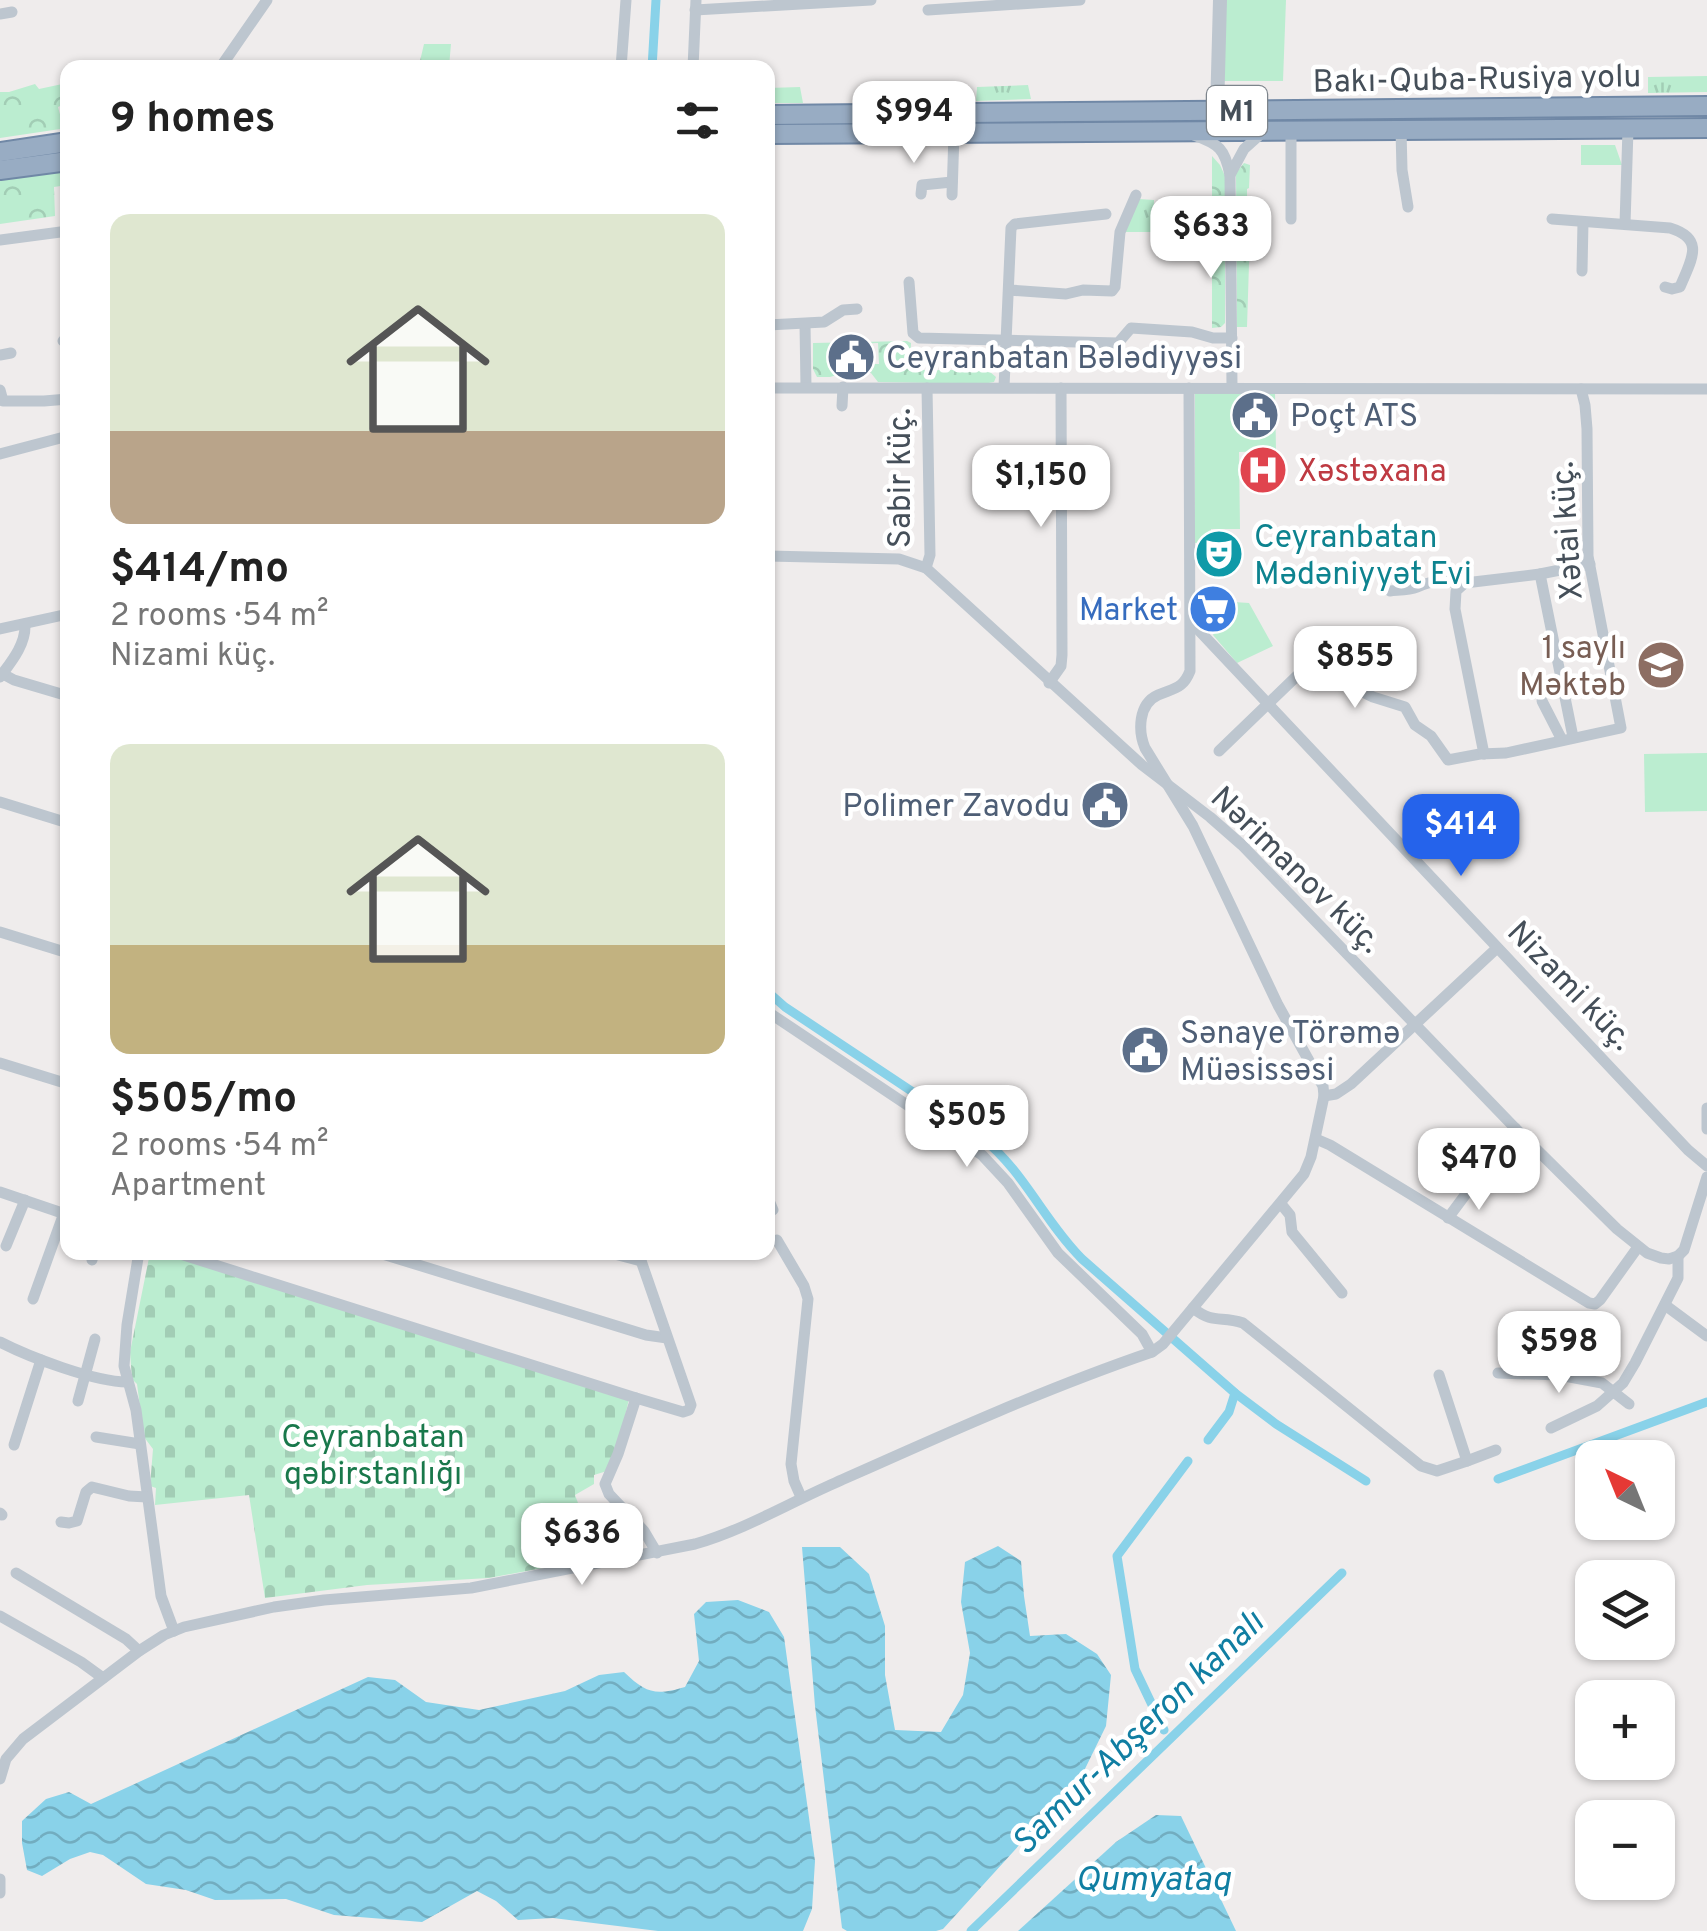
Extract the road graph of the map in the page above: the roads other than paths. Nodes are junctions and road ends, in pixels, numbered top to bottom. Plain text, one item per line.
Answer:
1 (267, 0) edge
2 (626, 0) edge
3 (870, 0) edge
4 (1080, 0) edge
5 (1220, 0) edge
6 (695, 5) edge
7 (928, 10) dead end
8 (226, 60) edge
9 (622, 60) edge
10 (693, 60) edge
11 (1707, 106) edge
12 (1217, 111) junction
13 (775, 115) edge
14 (1628, 128) junction
15 (1707, 128) edge
16 (1266, 130) junction
17 (1291, 130) junction
18 (1402, 130) junction
19 (1180, 131) junction
20 (954, 133) junction
21 (775, 134) edge
22 (60, 143) edge
23 (0, 152) edge
24 (60, 161) edge
25 (0, 170) edge
26 (1230, 175) junction
27 (920, 194) dead end
28 (1136, 196) dead end
29 (1408, 207) dead end
30 (1106, 214) dead end
31 (1291, 220) dead end
32 (1552, 220) dead end
33 (1583, 222) junction
34 (1625, 224) junction
35 (60, 233) edge
36 (0, 240) edge
37 (1582, 271) dead end
38 (909, 282) dead end
39 (1665, 287) dead end
40 (1009, 290) junction
41 (857, 309) dead end
42 (805, 324) junction
43 (775, 325) edge
44 (1232, 338) junction
45 (1006, 340) junction
46 (806, 386) junction
47 (842, 387) junction
48 (1004, 387) junction
49 (1232, 387) junction
50 (775, 388) edge
51 (927, 388) junction
52 (1061, 388) junction
53 (1189, 388) junction
54 (1580, 389) junction
55 (1707, 389) edge
56 (1, 398) edge
57 (60, 399) edge
58 (842, 406) dead end
59 (60, 438) edge
60 (0, 454) edge
61 (775, 556) edge
62 (1590, 564) junction
63 (926, 568) junction
64 (1540, 574) junction
65 (1460, 586) junction
66 (1390, 591) dead end
67 (60, 616) edge
68 (1192, 622) junction
69 (25, 624) junction
70 (0, 629) edge
71 (2, 676) edge
72 (1050, 683) junction
73 (60, 694) edge
74 (1542, 701) dead end
75 (1269, 704) junction
76 (1568, 739) junction
77 (1219, 752) dead end
78 (1484, 754) junction
79 (1168, 786) junction
80 (0, 802) edge
81 (60, 821) edge
82 (0, 932) edge
83 (1497, 948) junction
84 (60, 951) edge
85 (775, 1017) edge
86 (1414, 1024) junction
87 (0, 1064) edge
88 (60, 1082) edge
89 (1324, 1096) junction
90 (1707, 1108) edge
91 (1515, 1128) junction
92 (1707, 1129) edge
93 (1316, 1139) junction
94 (1707, 1166) edge
95 (1707, 1177) edge
96 (0, 1192) edge
97 (24, 1200) junction
98 (1281, 1204) junction
99 (60, 1212) edge
100 (1448, 1218) junction
101 (60, 1229) edge
102 (778, 1240) dead end
103 (6, 1246) dead end
104 (1638, 1247) junction
105 (1678, 1256) junction
106 (138, 1260) edge
107 (199, 1260) edge
108 (402, 1260) edge
109 (640, 1260) edge
110 (1342, 1293) dead end
111 (32, 1299) dead end
112 (1665, 1305) junction
113 (1194, 1308) junction
114 (1707, 1336) edge
115 (95, 1338) dead end
116 (667, 1338) junction
117 (0, 1342) edge
118 (1158, 1348) junction
119 (41, 1360) junction
120 (86, 1373) junction
121 (1498, 1373) dead end
122 (1439, 1375) dead end
123 (127, 1382) junction
124 (1614, 1391) junction
125 (636, 1398) junction
126 (78, 1402) dead end
127 (1629, 1404) dead end
128 (1551, 1428) dead end
129 (96, 1436) dead end
130 (140, 1444) junction
131 (14, 1445) dead end
132 (1496, 1450) dead end
133 (1468, 1461) junction
134 (801, 1497) junction
135 (147, 1498) junction
136 (61, 1522) dead end
137 (657, 1553) junction
138 (16, 1573) dead end
139 (0, 1616) edge
140 (174, 1631) junction
141 (139, 1650) junction
142 (103, 1678) junction
143 (3, 1756) edge
144 (0, 1780) edge
145 (0, 1879) edge
146 (0, 1893) edge

1 - 8 street
2 - 9 street
3 - 6 street
4 - 7 street
5 - 12 street
6 - 10 street
11 - 12 highway, Bakı-Quba-Rusiya yolu / M1
12 - 13 highway, Bakı-Quba-Rusiya yolu / M1
14 - 15 highway, Bakı-Quba-Rusiya yolu / M1
14 - 18 highway, Bakı-Quba-Rusiya yolu / M1
14 - 34 street
16 - 17 highway, Bakı-Quba-Rusiya yolu / M1
16 - 19 highway, Bakı-Quba-Rusiya yolu / M1
16 - 26 street
17 - 18 highway, Bakı-Quba-Rusiya yolu / M1
17 - 31 street
18 - 29 street
19 - 20 highway, Bakı-Quba-Rusiya yolu / M1
19 - 26 street
20 - 21 highway, Bakı-Quba-Rusiya yolu / M1
20 - 27 street
22 - 23 highway
24 - 25 highway
26 - 44 street
28 - 40 street
30 - 40 street
32 - 33 street
33 - 34 street
33 - 37 street
34 - 39 street
35 - 36 street
38 - 45 street
40 - 45 street
41 - 42 street
42 - 43 street
42 - 46 street
44 - 45 street
44 - 49 street
45 - 48 street
46 - 47 street
46 - 50 street
47 - 51 street
47 - 58 street
48 - 51 street
48 - 52 street
49 - 53 street
49 - 54 street
51 - 63 street, Sabir küç.
52 - 53 street
52 - 72 street
53 - 68 street
54 - 55 street
54 - 62 street, Xətai küç.
56 - 57 street
59 - 60 street
61 - 63 street
62 - 64 street
62 - 76 street, Xətai küç.
63 - 72 street, Nərimanov küç.
64 - 65 street
64 - 76 street
65 - 66 street
65 - 78 street
67 - 69 street
68 - 75 street, Nizami küç.
68 - 79 street
69 - 70 street
69 - 71 street
71 - 73 street
72 - 79 street, Nərimanov küç.
74 - 76 street
75 - 77 street
75 - 78 street
75 - 83 street, Nizami küç.
76 - 78 street
79 - 86 street, Nərimanov küç.
79 - 89 street
80 - 81 street
82 - 84 street
83 - 86 street
83 - 94 street, Nizami küç.
85 - 118 street
86 - 89 street
86 - 91 street, Nərimanov küç.
87 - 88 street
89 - 93 street
90 - 92 street
91 - 100 street
91 - 104 street, Nərimanov küç.
93 - 98 street
93 - 100 street
95 - 105 street
96 - 97 street
97 - 99 street
97 - 103 street
98 - 110 street
98 - 113 street
100 - 104 street
101 - 111 street
102 - 134 street
104 - 105 street
105 - 112 street
106 - 123 street
107 - 125 street
108 - 116 street
109 - 116 street
112 - 114 street
112 - 124 street
113 - 118 street
113 - 133 street
115 - 120 street
116 - 125 street
117 - 119 street
118 - 134 street
119 - 120 street
119 - 131 street
120 - 123 street
120 - 126 street
121 - 124 street
122 - 133 street
123 - 130 street
124 - 127 street
124 - 128 street
125 - 137 street
129 - 130 street
130 - 135 street
132 - 133 street
134 - 137 street
135 - 136 street
135 - 140 street
137 - 140 street
138 - 141 street
139 - 142 street
140 - 141 street
141 - 142 street
142 - 143 street
143 - 144 street
145 - 146 street

